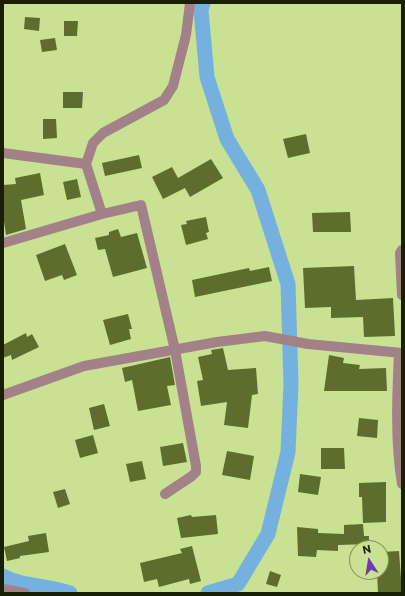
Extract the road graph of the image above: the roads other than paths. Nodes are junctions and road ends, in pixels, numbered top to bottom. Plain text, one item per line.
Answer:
1 (190, 3) edge
2 (3, 153) edge
3 (86, 164) junction
4 (102, 214) junction
5 (3, 243) edge
6 (402, 250) edge
7 (402, 295) edge
8 (175, 350) junction
9 (401, 353) edge
10 (3, 395) edge
11 (402, 484) edge
12 (165, 494) dead end
13 (3, 588) edge
14 (25, 593) edge

1 - 3 street
2 - 3 street
3 - 4 street
4 - 5 street
4 - 8 street
6 - 7 street
8 - 9 street
8 - 10 street
8 - 12 street
9 - 11 street
13 - 14 street

